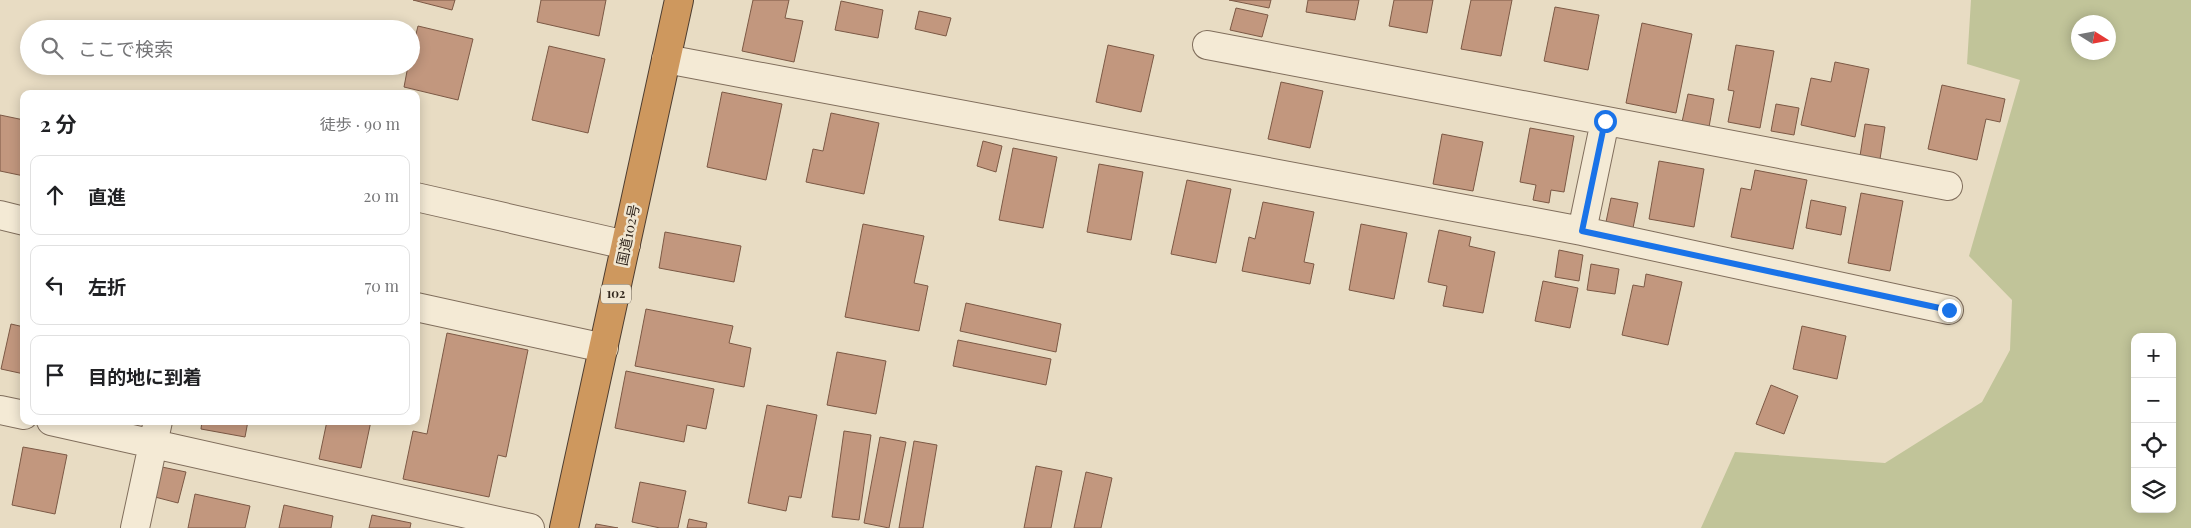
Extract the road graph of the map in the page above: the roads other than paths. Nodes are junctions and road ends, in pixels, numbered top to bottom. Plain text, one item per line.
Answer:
1 (679, 0) edge
2 (1206, 45) dead end
3 (666, 60) junction
4 (1605, 121) junction
5 (1948, 186) dead end
6 (420, 198) edge
7 (0, 215) edge
8 (20, 220) edge
9 (1582, 231) junction
10 (626, 245) junction
11 (420, 308) edge
12 (1949, 310) dead end
13 (604, 348) junction
14 (0, 410) edge
15 (20, 414) edge
16 (86, 425) edge
17 (155, 433) edge
18 (135, 528) edge
19 (530, 528) edge
20 (564, 528) edge

1 - 3 highway, 国道102号 / 102
2 - 4 street
3 - 9 street
3 - 10 highway, 国道102号 / 102
4 - 5 street
4 - 9 street
6 - 10 street
7 - 8 street
9 - 12 street
10 - 13 highway, 国道102号 / 102
11 - 13 street
13 - 20 highway, 国道102号 / 102
14 - 15 street
16 - 17 street
17 - 18 street
17 - 19 street

